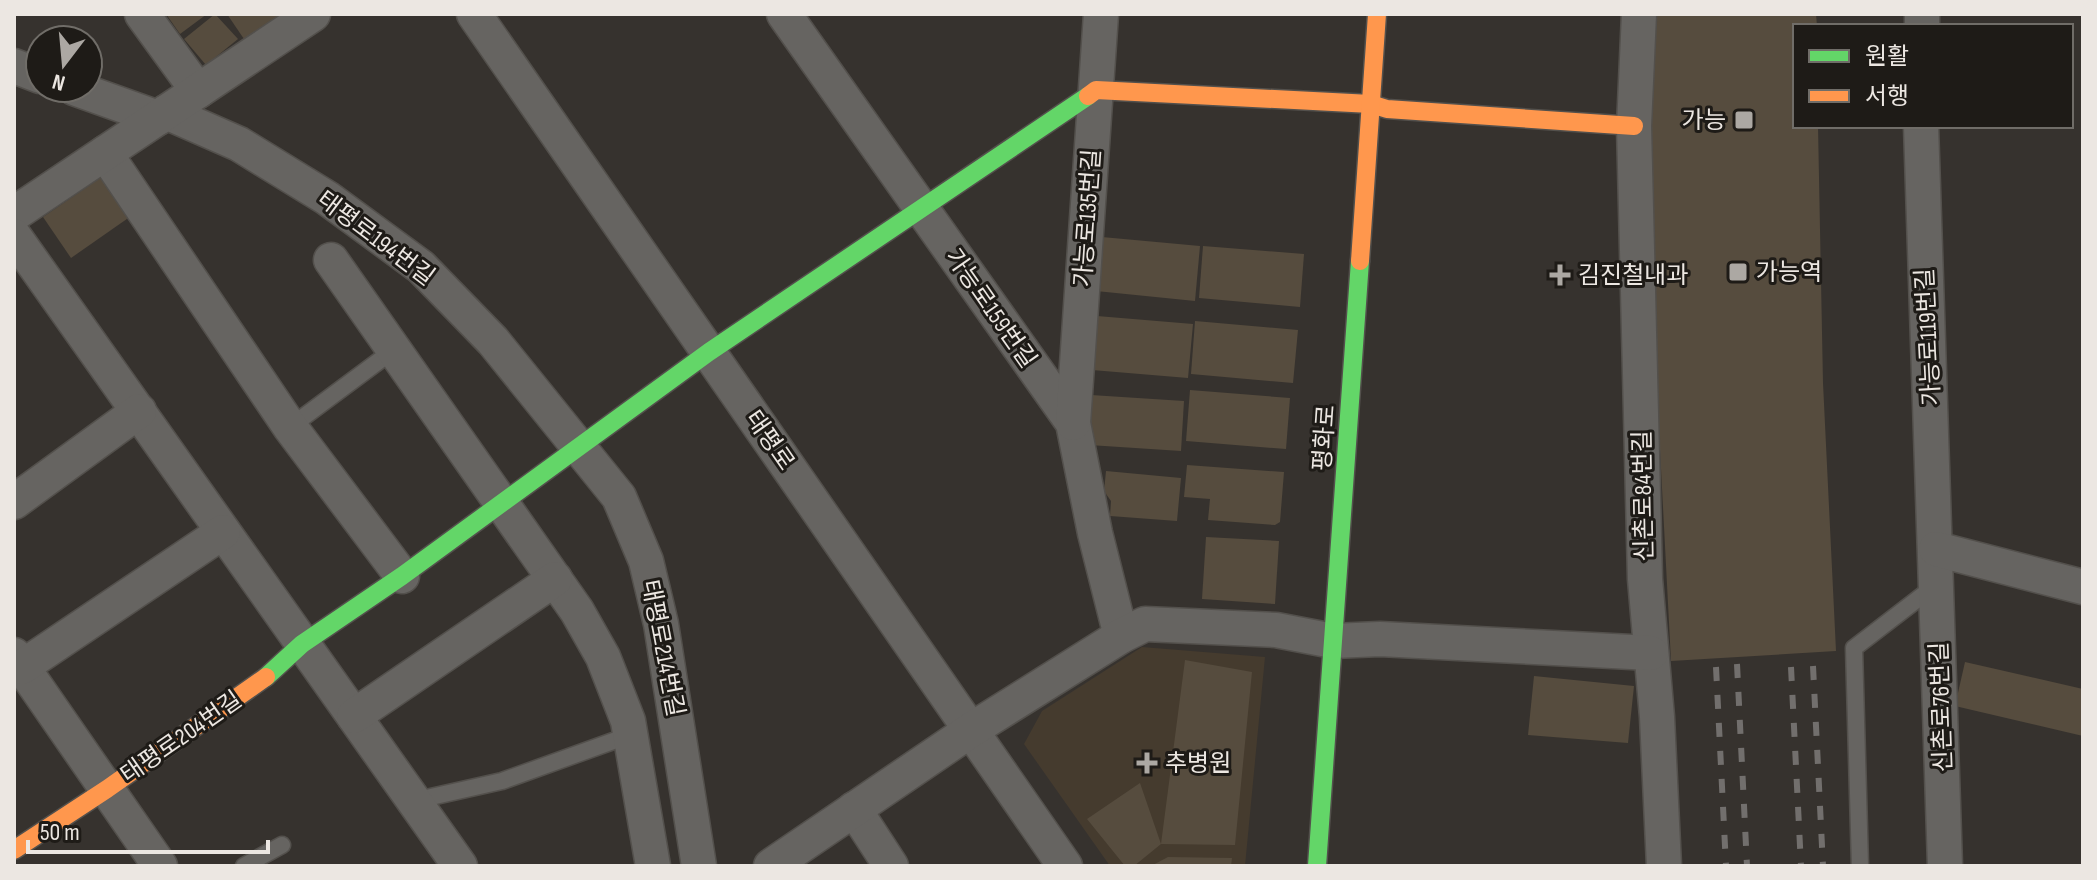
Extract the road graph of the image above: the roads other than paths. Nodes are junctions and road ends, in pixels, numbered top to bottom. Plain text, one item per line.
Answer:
1 (142, 14) edge
2 (313, 14) edge
3 (474, 14) edge
4 (784, 14) edge
5 (1101, 14) edge
6 (1377, 14) edge
7 (1639, 14) edge
8 (1096, 90) junction
9 (198, 91) junction
10 (104, 97) edge
11 (1371, 104) junction
12 (162, 115) junction
13 (1634, 126) junction
14 (1921, 128) edge
15 (105, 153) junction
16 (920, 207) junction
17 (14, 214) edge
18 (14, 236) edge
19 (331, 260) dead end
20 (395, 349) junction
21 (709, 352) junction
22 (139, 411) junction
23 (1073, 423) junction
24 (290, 427) junction
25 (579, 447) junction
26 (14, 502) edge
27 (501, 502) junction
28 (223, 532) junction
29 (1936, 549) junction
30 (402, 576) junction
31 (555, 579) junction
32 (1937, 584) junction
33 (2083, 587) edge
34 (1121, 636) junction
35 (1333, 641) junction
36 (302, 644) junction
37 (1651, 653) junction
38 (18, 661) edge
39 (354, 716) junction
40 (971, 730) junction
41 (630, 735) junction
42 (1324, 768) junction
43 (107, 789) junction
44 (413, 801) junction
45 (854, 809) junction
46 (282, 845) dead end
47 (14, 850) edge
48 (160, 866) edge
49 (244, 866) edge
50 (460, 866) edge
51 (653, 866) edge
52 (699, 866) edge
53 (771, 866) edge
54 (891, 866) edge
55 (1065, 866) edge
56 (1300, 866) edge
57 (1317, 866) edge
58 (1664, 866) edge
59 (1860, 866) edge
60 (1945, 866) edge

1 - 9 street
2 - 9 street
3 - 21 street, 태평로
4 - 16 street, 가능로159번길
5 - 8 street, 가능로135번길
6 - 11 street, 평화로
7 - 13 street, 신촌로84번길
8 - 11 street
8 - 16 street, 태평로204번길
8 - 23 street, 가능로135번길
9 - 12 street
10 - 12 street, 태평로194번길
11 - 13 street
11 - 35 street, 평화로
12 - 15 street
12 - 25 street, 태평로194번길
13 - 37 street, 신촌로84번길
14 - 29 street, 가능로119번길
15 - 17 street
15 - 24 street
16 - 21 street, 태평로204번길
16 - 23 street, 가능로159번길
18 - 22 street
19 - 20 street
20 - 24 lane
20 - 27 street
21 - 25 street, 태평로204번길
21 - 40 street, 태평로
22 - 26 street
22 - 28 street
23 - 34 street, 가능로159번길
24 - 30 street
25 - 27 street, 태평로204번길
25 - 52 street, 태평로214번길
27 - 30 street, 태평로204번길
27 - 31 street
28 - 36 street
28 - 38 street
29 - 32 street, 신촌로76번길
29 - 33 street
30 - 36 street, 태평로204번길
31 - 39 street
31 - 41 street
32 - 59 lane
32 - 60 street, 신촌로76번길
34 - 35 street
34 - 40 street
35 - 37 street
35 - 42 street, 평화로
36 - 39 street
36 - 43 street, 태평로204번길
37 - 58 street, 신촌로84번길
38 - 43 street
39 - 44 street
40 - 45 street
40 - 55 street, 태평로
41 - 44 lane
41 - 51 street
42 - 56 street
42 - 57 street, 평화로
43 - 47 street, 태평로204번길
43 - 48 street
44 - 50 street
45 - 53 street
45 - 54 street
46 - 49 lane

